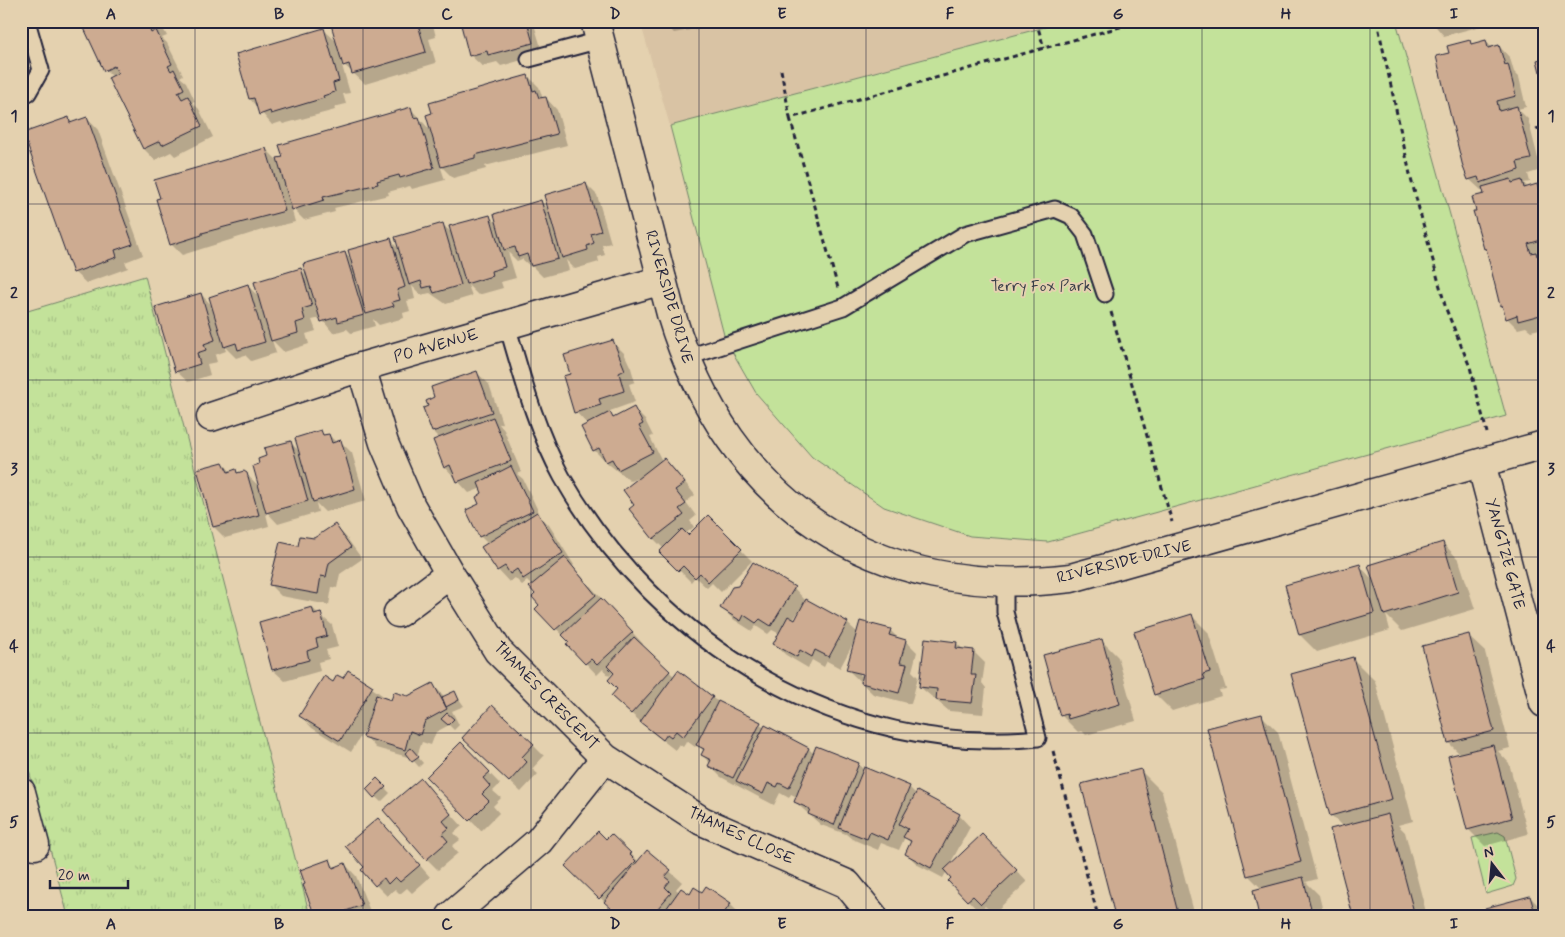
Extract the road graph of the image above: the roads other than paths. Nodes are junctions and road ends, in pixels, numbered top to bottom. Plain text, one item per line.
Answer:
1 (27, 21) edge
2 (598, 31) edge
3 (529, 59) dead end
4 (21, 96) edge
5 (662, 280) junction
6 (1106, 294) road end
7 (507, 325) junction
8 (685, 358) junction
9 (361, 367) junction
10 (210, 417) dead end
11 (1544, 445) edge
12 (1481, 463) junction
13 (450, 574) junction
14 (1006, 583) junction
15 (398, 613) dead end
16 (1544, 703) edge
17 (605, 758) junction
18 (21, 792) edge
19 (35, 844) dead end
20 (451, 916) edge
21 (873, 916) edge

1 - 4 lane
2 - 3 lane
2 - 5 street, RIVERSIDE DRIVE
5 - 7 street, PO AVENUE
5 - 8 street, RIVERSIDE DRIVE
6 - 8 lane
7 - 9 street, PO AVENUE
7 - 14 lane
8 - 14 street, RIVERSIDE DRIVE
9 - 10 street, PO AVENUE
9 - 13 street, THAMES CRESCENT
11 - 12 street, RIVERSIDE DRIVE
12 - 14 street, RIVERSIDE DRIVE
12 - 16 street, YANGTZE GATE
13 - 15 street
13 - 17 street, THAMES CRESCENT
17 - 20 street, THAMES CRESCENT
17 - 21 street, THAMES CLOSE
18 - 19 street

